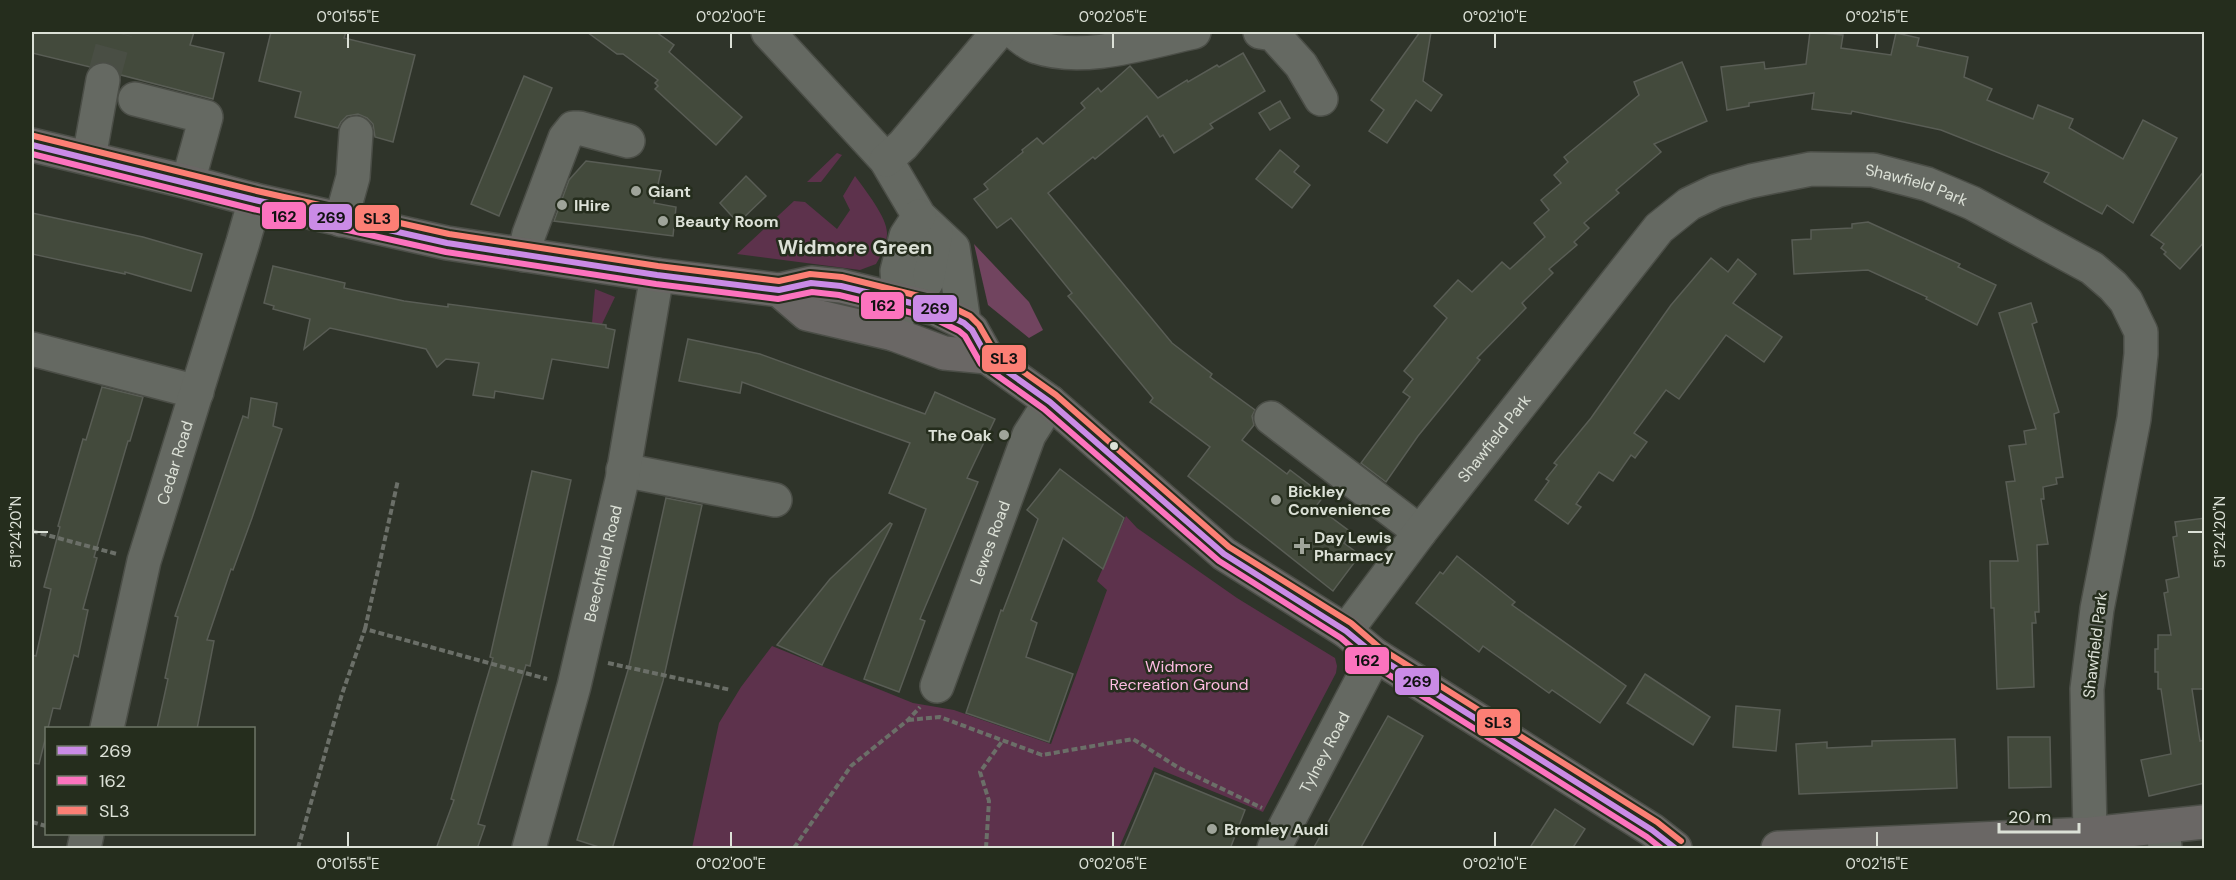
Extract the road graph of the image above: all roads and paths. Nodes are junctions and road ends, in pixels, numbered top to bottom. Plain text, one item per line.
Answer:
1 (768, 32) edge
2 (998, 32) edge
3 (1014, 32) edge
4 (1194, 32) edge
5 (1260, 32) edge
6 (103, 80) tunnel mouth
7 (135, 99) dead end
8 (1321, 99) dead end
9 (356, 133) dead end
10 (628, 141) dead end
11 (32, 145) edge
12 (89, 158) junction
13 (886, 160) junction
14 (188, 182) junction
15 (255, 200) junction
16 (341, 220) junction
17 (927, 224) junction
18 (524, 255) junction
19 (657, 275) junction
20 (779, 290) junction
21 (903, 301) junction
22 (964, 323) junction
23 (893, 334) junction
24 (32, 349) edge
25 (987, 357) junction
26 (197, 392) junction
27 (1050, 402) junction
28 (1271, 418) dead end
29 (623, 470) junction
30 (398, 480) dead end
31 (775, 500) dead end
32 (32, 531) edge
33 (1420, 532) junction
34 (144, 561) junction
35 (365, 629) junction
36 (1346, 631) junction
37 (1375, 655) junction
38 (577, 672) junction
39 (938, 686) joint
40 (730, 690) dead end
41 (908, 720) junction
42 (107, 727) edge
43 (1003, 740) junction
44 (2205, 822) edge
45 (1281, 834) edge
46 (2090, 834) junction
47 (2164, 838) edge
48 (1656, 842) edge
49 (298, 849) edge
50 (529, 849) edge
51 (794, 849) edge
52 (986, 849) edge
53 (1778, 849) edge

1 - 13 street
2 - 13 street
3 - 4 street
5 - 8 street
6 - 12 street
7 - 14 street
9 - 16 street
10 - 18 street
11 - 12 main road
12 - 14 main road
13 - 17 street
14 - 15 main road
15 - 16 main road
15 - 26 street, Cedar Road
16 - 18 main road
17 - 21 street
17 - 22 street
18 - 19 main road
19 - 20 main road
19 - 29 street, Beechfield Road
20 - 21 main road
20 - 23 main road
21 - 22 main road
21 - 23 street
22 - 25 main road
23 - 25 main road
24 - 26 street
25 - 27 main road
26 - 34 street, Cedar Road
27 - 36 main road
27 - 39 street, Lewes Road
28 - 33 street
29 - 31 street
29 - 38 street, Beechfield Road
30 - 35 path
32 - 34 path
33 - 36 street, Shawfield Park
33 - 46 street, Shawfield Park
34 - 42 street, Cedar Road
35 - 38 path
35 - 49 path
36 - 37 main road
37 - 45 street, Tylney Road
37 - 48 main road
38 - 40 path
38 - 50 street, Beechfield Road
39 - 41 path
41 - 43 path
41 - 51 path
43 - 45 path
43 - 52 path
44 - 47 main road
46 - 47 main road
46 - 53 main road

